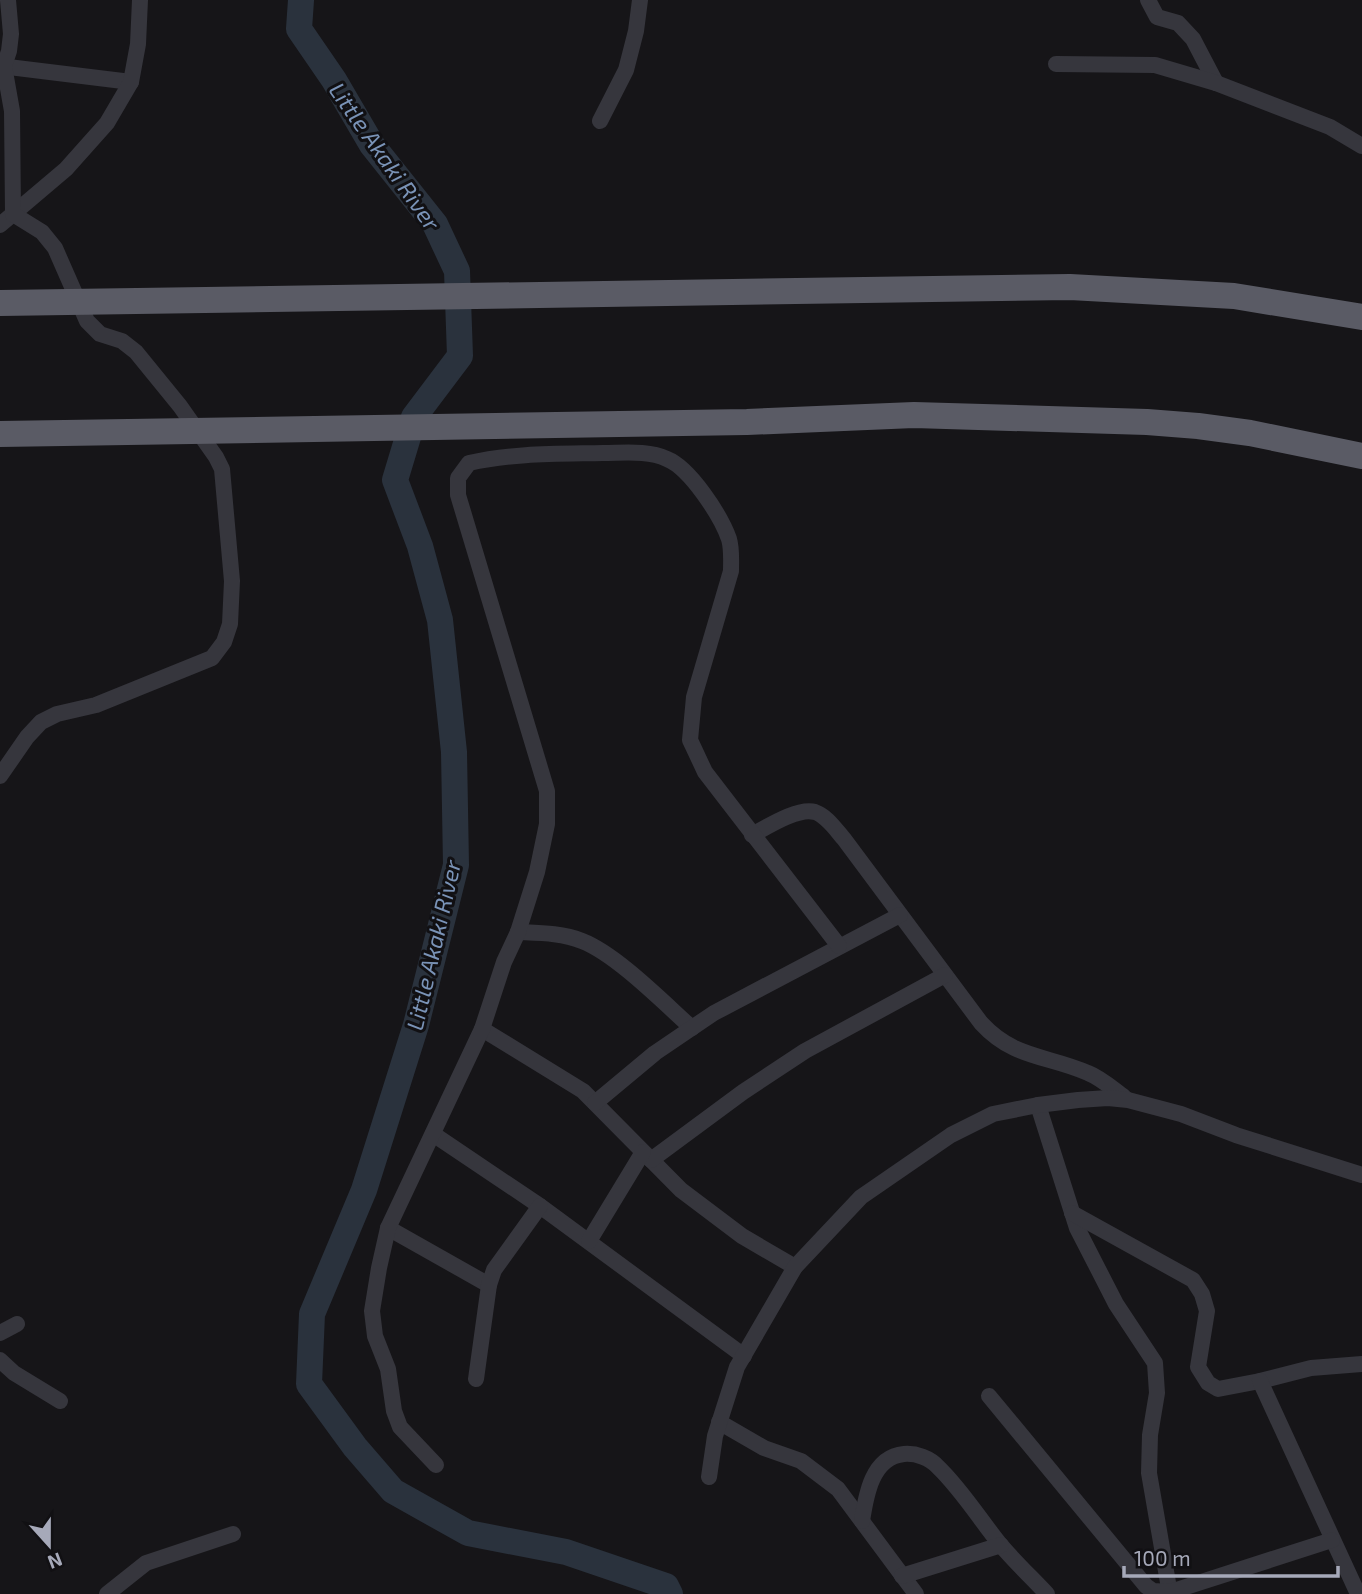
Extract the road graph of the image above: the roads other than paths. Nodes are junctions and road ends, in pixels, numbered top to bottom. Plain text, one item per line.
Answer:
1 (8, 0) edge
2 (140, 0) edge
3 (640, 0) edge
4 (1148, 0) edge
5 (1056, 64) dead end
6 (2, 66) edge
7 (131, 82) junction
8 (1216, 83) junction
9 (600, 121) dead end
10 (1362, 146) edge
11 (6, 219) edge
12 (0, 303) edge
13 (1362, 317) edge
14 (0, 434) edge
15 (1362, 456) edge
16 (0, 776) edge
17 (752, 835) junction
18 (900, 915) junction
19 (518, 932) junction
20 (839, 946) junction
21 (945, 975) junction
22 (692, 1028) junction
23 (482, 1029) junction
24 (1128, 1100) junction
25 (595, 1103) junction
26 (1038, 1105) junction
27 (432, 1134) junction
28 (647, 1156) junction
29 (1362, 1175) edge
30 (541, 1206) junction
31 (1072, 1213) junction
32 (388, 1228) junction
33 (589, 1241) junction
34 (795, 1267) junction
35 (489, 1285) junction
36 (18, 1324) dead end
37 (0, 1333) edge
38 (744, 1356) junction
39 (0, 1360) edge
40 (1362, 1364) edge
41 (476, 1379) dead end
42 (1260, 1381) junction
43 (989, 1396) dead end
44 (60, 1401) dead end
45 (719, 1422) junction
46 (436, 1465) dead end
47 (709, 1478) dead end
48 (862, 1521) junction
49 (233, 1534) dead end
50 (1332, 1540) junction
51 (1001, 1545) junction
52 (902, 1576) junction
53 (112, 1592) edge
54 (1170, 1593) edge
55 (916, 1594) edge
56 (1047, 1594) edge
57 (1358, 1594) edge

1 - 6 street
2 - 7 street
3 - 9 street
4 - 8 street
5 - 8 street
6 - 7 street
6 - 11 street
7 - 11 street
8 - 10 street
11 - 16 street
12 - 13 highway
14 - 15 highway
17 - 18 street
17 - 19 street
17 - 20 street
18 - 20 street
18 - 21 street
19 - 22 street
19 - 23 street
20 - 22 street
21 - 24 street
21 - 28 street
22 - 25 street
23 - 25 street
23 - 27 street
24 - 26 street
24 - 29 street
25 - 28 street
26 - 31 street
26 - 34 street
27 - 30 street
27 - 32 street
28 - 33 street
28 - 34 street
30 - 33 street
30 - 35 street
31 - 42 street
31 - 54 street
32 - 35 street
32 - 46 street
33 - 38 street
34 - 38 street
35 - 41 street
36 - 37 street
38 - 45 street
39 - 44 street
40 - 42 street
42 - 50 street
43 - 54 street
45 - 47 street
45 - 48 street
48 - 51 street
48 - 52 street
49 - 53 street
50 - 54 street
50 - 57 street
51 - 52 street
51 - 56 street
52 - 55 street

